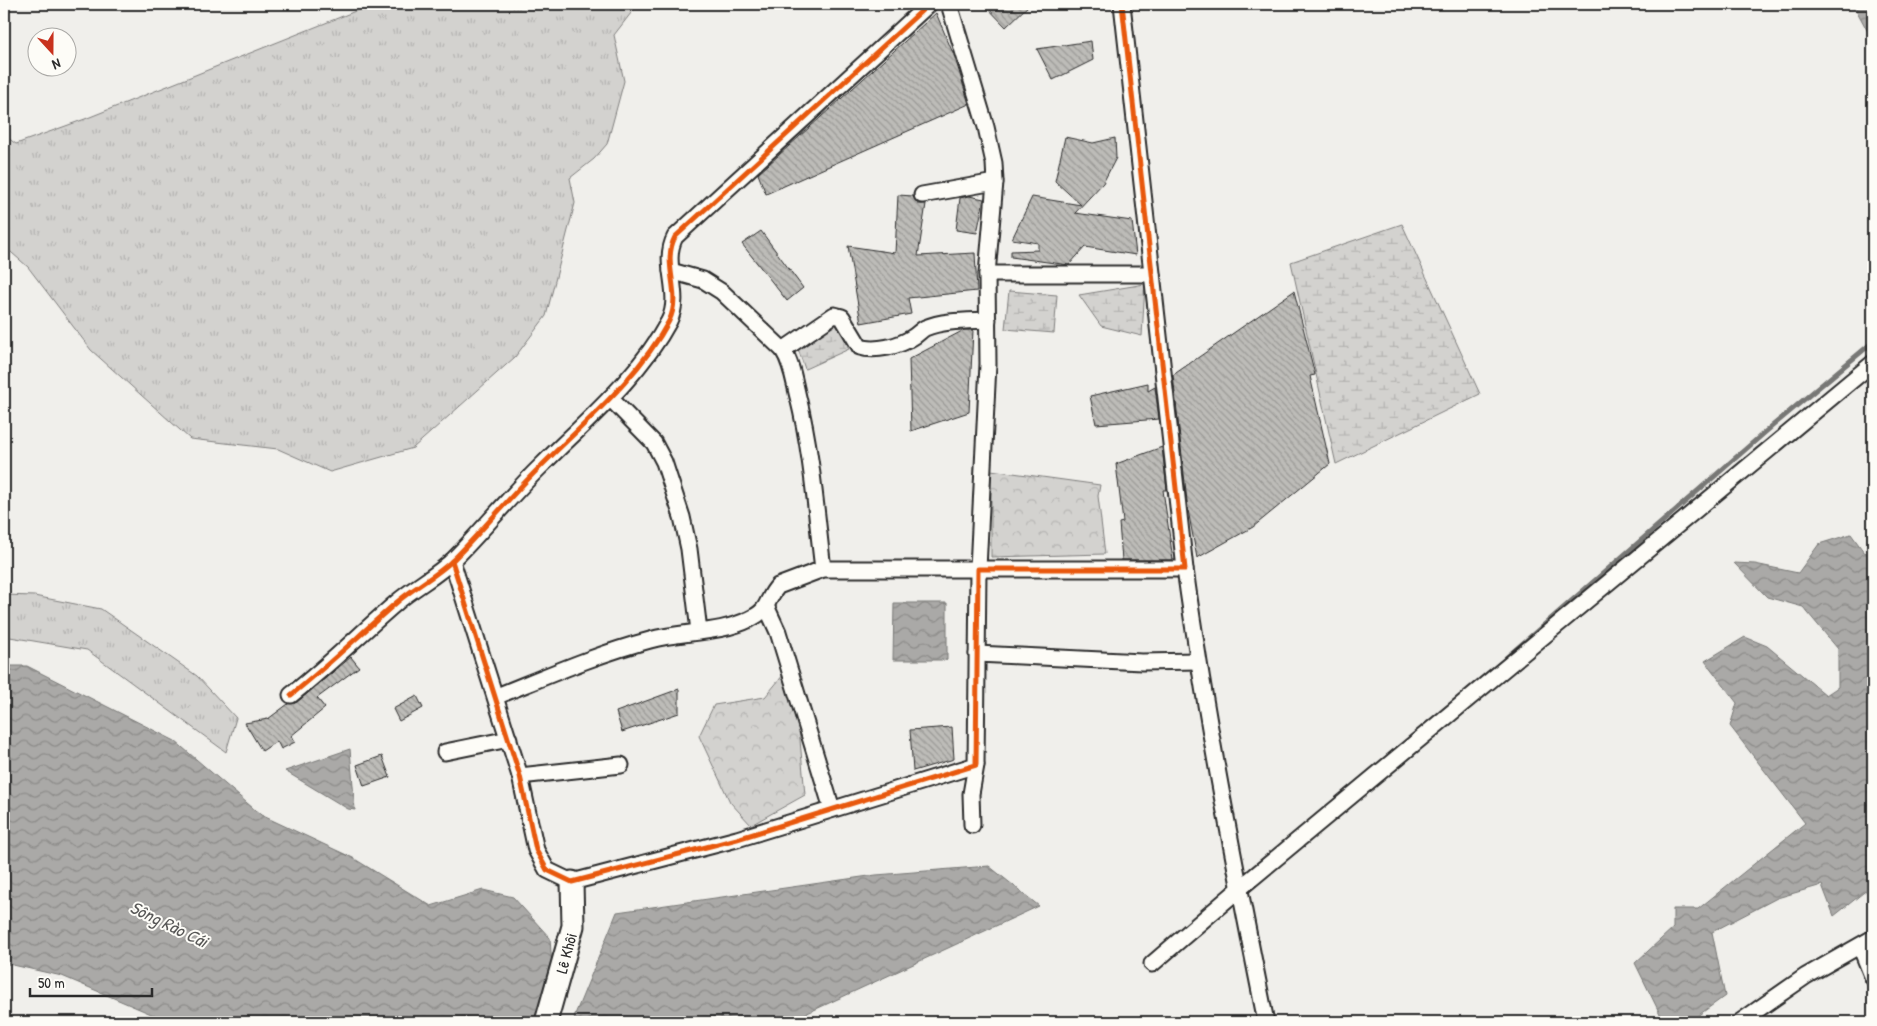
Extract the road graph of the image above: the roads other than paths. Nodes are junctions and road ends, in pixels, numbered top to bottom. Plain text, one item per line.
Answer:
1 (929, 4) edge
2 (949, 4) edge
3 (1122, 4) edge
4 (995, 182) junction
5 (922, 195) dead end
6 (671, 271) junction
7 (987, 274) junction
8 (1152, 274) junction
9 (988, 320) junction
10 (783, 350) junction
11 (1873, 363) edge
12 (610, 398) junction
13 (452, 561) junction
14 (823, 569) junction
15 (978, 569) junction
16 (1185, 569) junction
17 (767, 608) junction
18 (699, 631) junction
19 (977, 654) junction
20 (1198, 661) junction
21 (291, 695) dead end
22 (497, 696) junction
23 (509, 739) junction
24 (445, 752) dead end
25 (621, 765) dead end
26 (976, 765) junction
27 (520, 776) junction
28 (832, 809) junction
29 (972, 826) dead end
30 (572, 882) junction
31 (1239, 889) junction
32 (1873, 938) edge
33 (1860, 946) junction
34 (1152, 964) dead end
35 (1873, 978) edge
36 (546, 1022) edge
37 (1266, 1022) edge
38 (1740, 1022) edge

1 - 6 street
2 - 4 street
3 - 8 street
4 - 5 street
4 - 7 street
6 - 10 street
6 - 12 street
7 - 8 street
7 - 9 street
8 - 16 street
9 - 10 street
9 - 15 street
10 - 14 street
11 - 31 street
12 - 13 street
12 - 18 street
13 - 21 street
13 - 22 street
14 - 15 street
14 - 17 street
15 - 16 street
15 - 19 street
16 - 20 street
17 - 18 street
17 - 28 street
18 - 22 street
19 - 20 street
19 - 26 street
20 - 31 street
22 - 23 street
23 - 24 street
23 - 27 street
25 - 27 street
26 - 28 street
26 - 29 street
27 - 30 street
28 - 30 street
30 - 36 street, Lê Khôi
31 - 34 street
31 - 37 street
32 - 33 street
33 - 35 street
33 - 38 street

